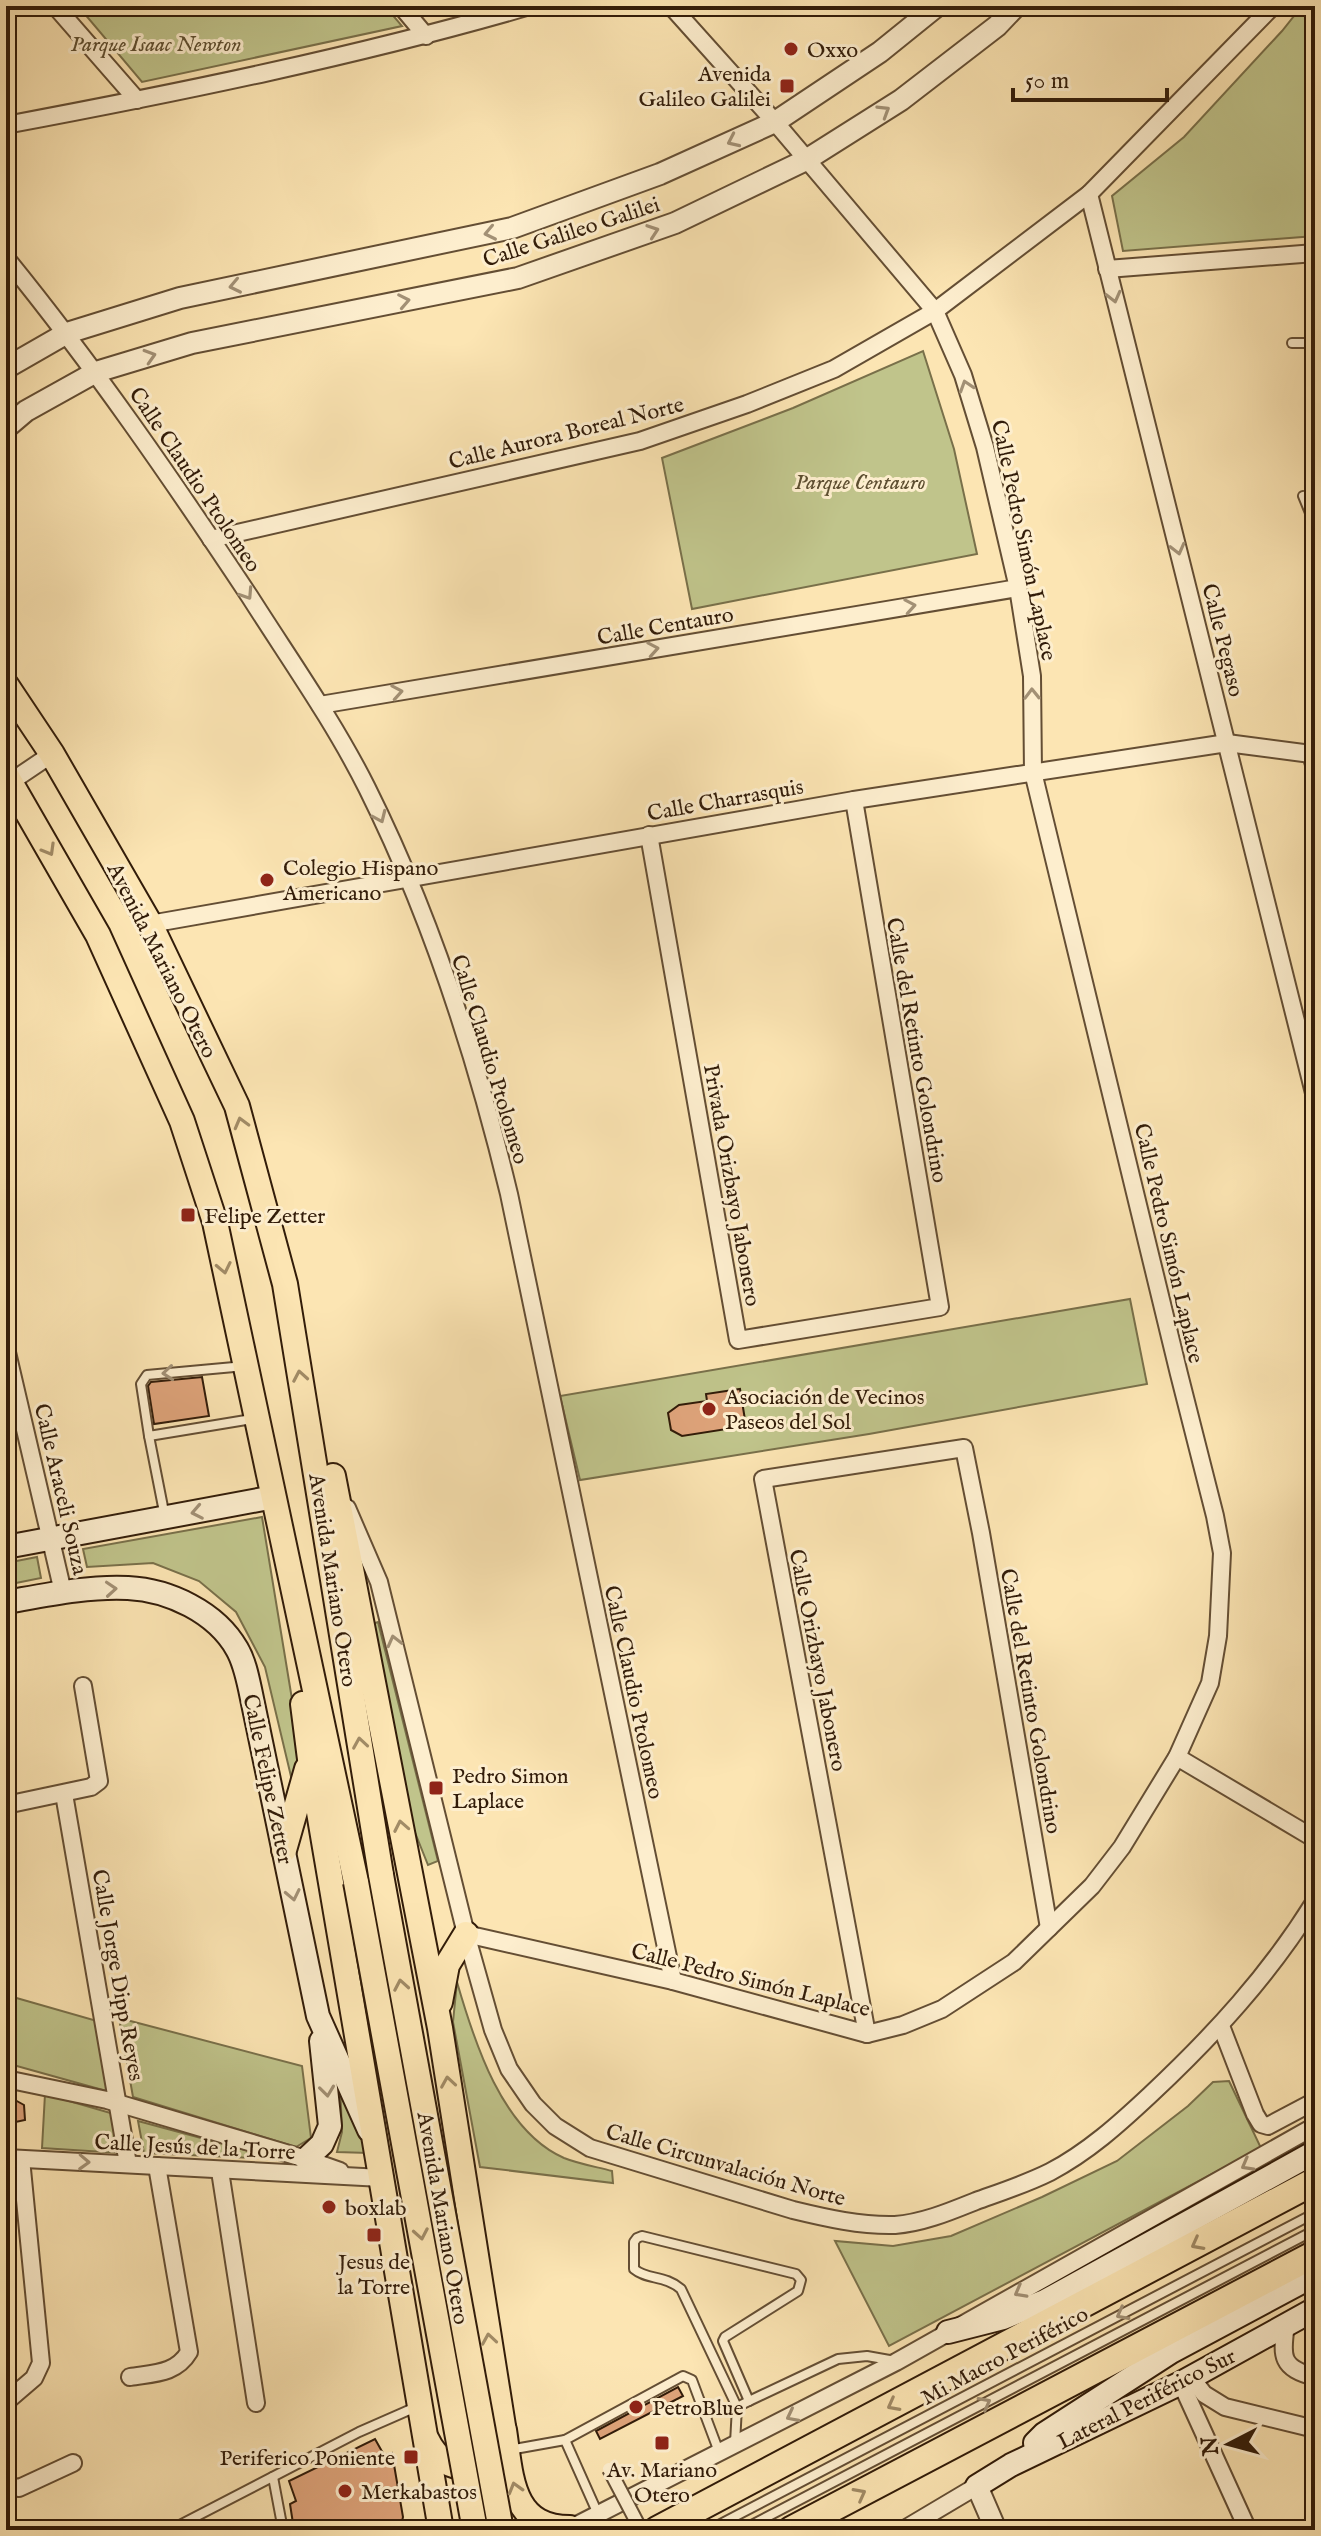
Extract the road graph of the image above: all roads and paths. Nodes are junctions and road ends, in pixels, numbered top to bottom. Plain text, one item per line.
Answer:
1 (55, 6) edge
2 (401, 6) edge
3 (530, 6) edge
4 (671, 6) edge
5 (937, 6) edge
6 (1016, 6) edge
7 (1273, 6) edge
8 (426, 36) junction
9 (137, 100) junction
10 (775, 122) junction
11 (6, 125) edge
12 (806, 160) junction
13 (1089, 194) junction
14 (1315, 253) edge
15 (6, 258) edge
16 (1107, 269) junction
17 (935, 311) junction
18 (67, 333) junction
19 (1292, 343) dead end
20 (1315, 343) edge
21 (6, 368) edge
22 (96, 372) junction
23 (6, 428) edge
24 (1303, 496) dead end
25 (1315, 525) edge
26 (211, 539) junction
27 (1018, 588) junction
28 (6, 685) edge
29 (320, 705) junction
30 (1227, 743) junction
31 (52, 754) junction
32 (1314, 754) edge
33 (1033, 772) junction
34 (7, 781) edge
35 (854, 800) junction
36 (649, 835) junction
37 (407, 879) junction
38 (150, 924) junction
39 (1315, 1097) edge
40 (940, 1307) joint
41 (6, 1348) edge
42 (245, 1366) junction
43 (307, 1413) junction
44 (256, 1418) junction
45 (149, 1436) junction
46 (950, 1451) joint
47 (333, 1476) junction
48 (274, 1497) junction
49 (165, 1518) junction
50 (52, 1538) junction
51 (6, 1547) edge
52 (288, 1573) junction
53 (63, 1592) junction
54 (6, 1602) edge
55 (83, 1686) dead end
56 (1177, 1757) junction
57 (310, 1759) junction
58 (64, 1794) junction
59 (6, 1805) edge
60 (1315, 1839) edge
61 (284, 1850) junction
62 (1315, 1901) edge
63 (1049, 1928) junction
64 (466, 1934) junction
65 (673, 1981) junction
66 (318, 2016) junction
67 (1221, 2026) junction
68 (440, 2028) junction
69 (867, 2034) junction
70 (6, 2079) edge
71 (1315, 2101) edge
72 (119, 2104) junction
73 (1315, 2126) edge
74 (378, 2149) junction
75 (1315, 2152) edge
76 (14, 2158) edge
77 (306, 2159) junction
78 (128, 2164) junction
79 (157, 2166) junction
80 (220, 2171) junction
81 (355, 2176) junction
82 (382, 2178) junction
83 (1315, 2181) edge
84 (1315, 2213) edge
85 (1315, 2230) edge
86 (1315, 2254) edge
87 (1315, 2275) edge
88 (1315, 2309) edge
89 (1286, 2325) junction
90 (948, 2332) junction
91 (896, 2362) junction
92 (130, 2377) dead end
93 (1315, 2377) edge
94 (1186, 2380) junction
95 (749, 2401) junction
96 (6, 2402) edge
97 (256, 2403) dead end
98 (421, 2405) junction
99 (737, 2407) junction
100 (501, 2416) junction
101 (1315, 2429) edge
102 (427, 2440) junction
103 (565, 2440) junction
104 (735, 2445) junction
105 (507, 2450) junction
106 (719, 2453) junction
107 (73, 2463) dead end
108 (1011, 2465) junction
109 (609, 2469) dead end
110 (273, 2477) junction
111 (6, 2485) edge
112 (977, 2486) junction
113 (598, 2514) junction
114 (568, 2529) edge
115 (170, 2530) edge
116 (283, 2530) edge
117 (441, 2530) edge
118 (475, 2530) edge
119 (501, 2530) edge
120 (641, 2530) edge
121 (657, 2530) edge
122 (709, 2530) edge
123 (742, 2530) edge
124 (791, 2530) edge
125 (903, 2530) edge
126 (996, 2530) edge
127 (1248, 2530) edge

1 - 9 street
2 - 8 street
3 - 8 street
4 - 10 street, Calle Pedro Simón Laplace
5 - 10 street, Calle Galileo Galilei
12 -> 6 street, Calle Galileo Galilei
7 - 13 street, Calle Aurora Boreal Norte
8 - 9 street
9 - 11 street
10 - 12 street, Calle Pedro Simón Laplace
10 -> 18 street, Calle Galileo Galilei
12 - 17 street, Calle Pedro Simón Laplace
22 -> 12 street, Calle Galileo Galilei
13 - 16 street, Calle Pegaso
13 - 17 street, Calle Aurora Boreal Norte
14 - 16 street
15 - 18 street, Calle Claudio Ptolomeo
16 -> 30 street, Calle Pegaso
17 - 26 street, Calle Aurora Boreal Norte
27 -> 17 street, Calle Pedro Simón Laplace
18 - 21 street, Calle Galileo Galilei
18 - 22 street, Calle Claudio Ptolomeo
19 - 20 lane
22 - 23 street, Calle Galileo Galilei
22 - 26 street, Calle Claudio Ptolomeo
24 - 25 lane
26 -> 29 street, Calle Claudio Ptolomeo
29 -> 27 street, Calle Centauro
33 -> 27 street, Calle Pedro Simón Laplace
28 - 31 main road, Avenida Mariano Otero
29 -> 37 street, Calle Claudio Ptolomeo
30 - 32 street, Calle Charrasquis
30 - 33 street, Calle Charrasquis
30 - 39 street, Calle Pegaso
31 - 34 street
31 - 38 main road, Avenida Mariano Otero
33 - 35 street, Calle Charrasquis
33 - 56 street, Calle Pedro Simón Laplace
34 -> 42 main road, Avenida Mariano Otero
35 - 36 street, Calle Charrasquis
35 - 40 street, Calle del Retinto Golondrino
36 - 37 street, Calle Charrasquis
36 - 40 street, Privada Orizbayo Jabonero
37 - 38 street, Calle Charrasquis
37 - 65 street, Calle Claudio Ptolomeo
43 -> 38 main road, Avenida Mariano Otero
41 - 50 street, Calle Araceli Souza
42 - 44 main road, Avenida Mariano Otero
42 -> 45 lane
43 - 47 main road
119 -> 43 main road, Avenida Mariano Otero, bridge
44 - 45 lane
44 - 48 main road, Avenida Mariano Otero
45 - 49 lane
46 - 63 street, Calle del Retinto Golondrino
46 - 69 street, Calle Orizbayo Jabonero
64 -> 47 street, Calle Circunvalación Norte
68 -> 47 main road
48 -> 49 main road
48 - 52 main road, Avenida Mariano Otero
49 - 50 main road
50 - 51 main road
50 - 53 street, Calle Araceli Souza
52 - 57 main road
52 -> 118 main road, Avenida Mariano Otero, bridge
53 - 54 main road, Calle Felipe Zetter
53 -> 61 main road, Calle Felipe Zetter
55 - 58 street
56 - 60 street
56 - 63 street, Calle Pedro Simón Laplace
57 - 61 main road
57 - 74 main road
58 - 59 street
58 - 72 street, Calle Jorge Dipp Reyes
61 -> 66 main road, Calle Felipe Zetter
62 - 67 street, Calle Circunvalación Norte
63 - 69 street, Calle Pedro Simón Laplace
64 - 65 street, Calle Pedro Simón Laplace
64 - 67 street, Calle Circunvalación Norte
64 - 68 main road
65 - 69 street, Calle Pedro Simón Laplace
66 - 74 main road, Calle Felipe Zetter
66 -> 77 main road
67 - 71 street
100 -> 68 main road
70 - 72 street
72 - 77 street
72 - 78 street, Calle Jorge Dipp Reyes
73 -> 90 street
74 - 82 main road
75 - 90 main road
76 -> 78 street, Calle Jesús de la Torre
76 - 96 street
77 - 81 street
78 - 79 street, Calle Jesús de la Torre
79 - 80 street, Calle Jesús de la Torre
79 - 92 street
80 - 81 street, Calle Jesús de la Torre
80 - 97 street
81 - 82 street, Calle Jesús de la Torre
82 - 98 main road
83 -> 121 highway
84 -> 122 lane, Mi Macro Periférico
123 -> 85 lane, Mi Macro Periférico
124 -> 86 highway
87 - 108 main road
88 - 89 main road, Lateral Periférico Sur
89 - 93 street
89 - 94 main road, Lateral Periférico Sur
90 - 91 street
91 - 95 lane
91 -> 104 street
94 - 101 street
94 - 108 main road, Lateral Periférico Sur
94 - 127 street
95 - 99 lane
95 - 99 lane
98 - 102 main road
98 - 110 lane
99 - 104 lane
100 - 102 main road
100 - 105 main road
102 - 117 main road
103 - 105 lane
103 - 106 lane
103 - 113 lane
104 - 106 street
114 -> 105 main road
106 - 113 street
107 - 111 street
108 - 112 main road, Lateral Periférico Sur
109 - 120 street, bridge
110 - 115 lane
110 - 116 lane
112 - 125 street
112 - 126 street
113 - 114 street

